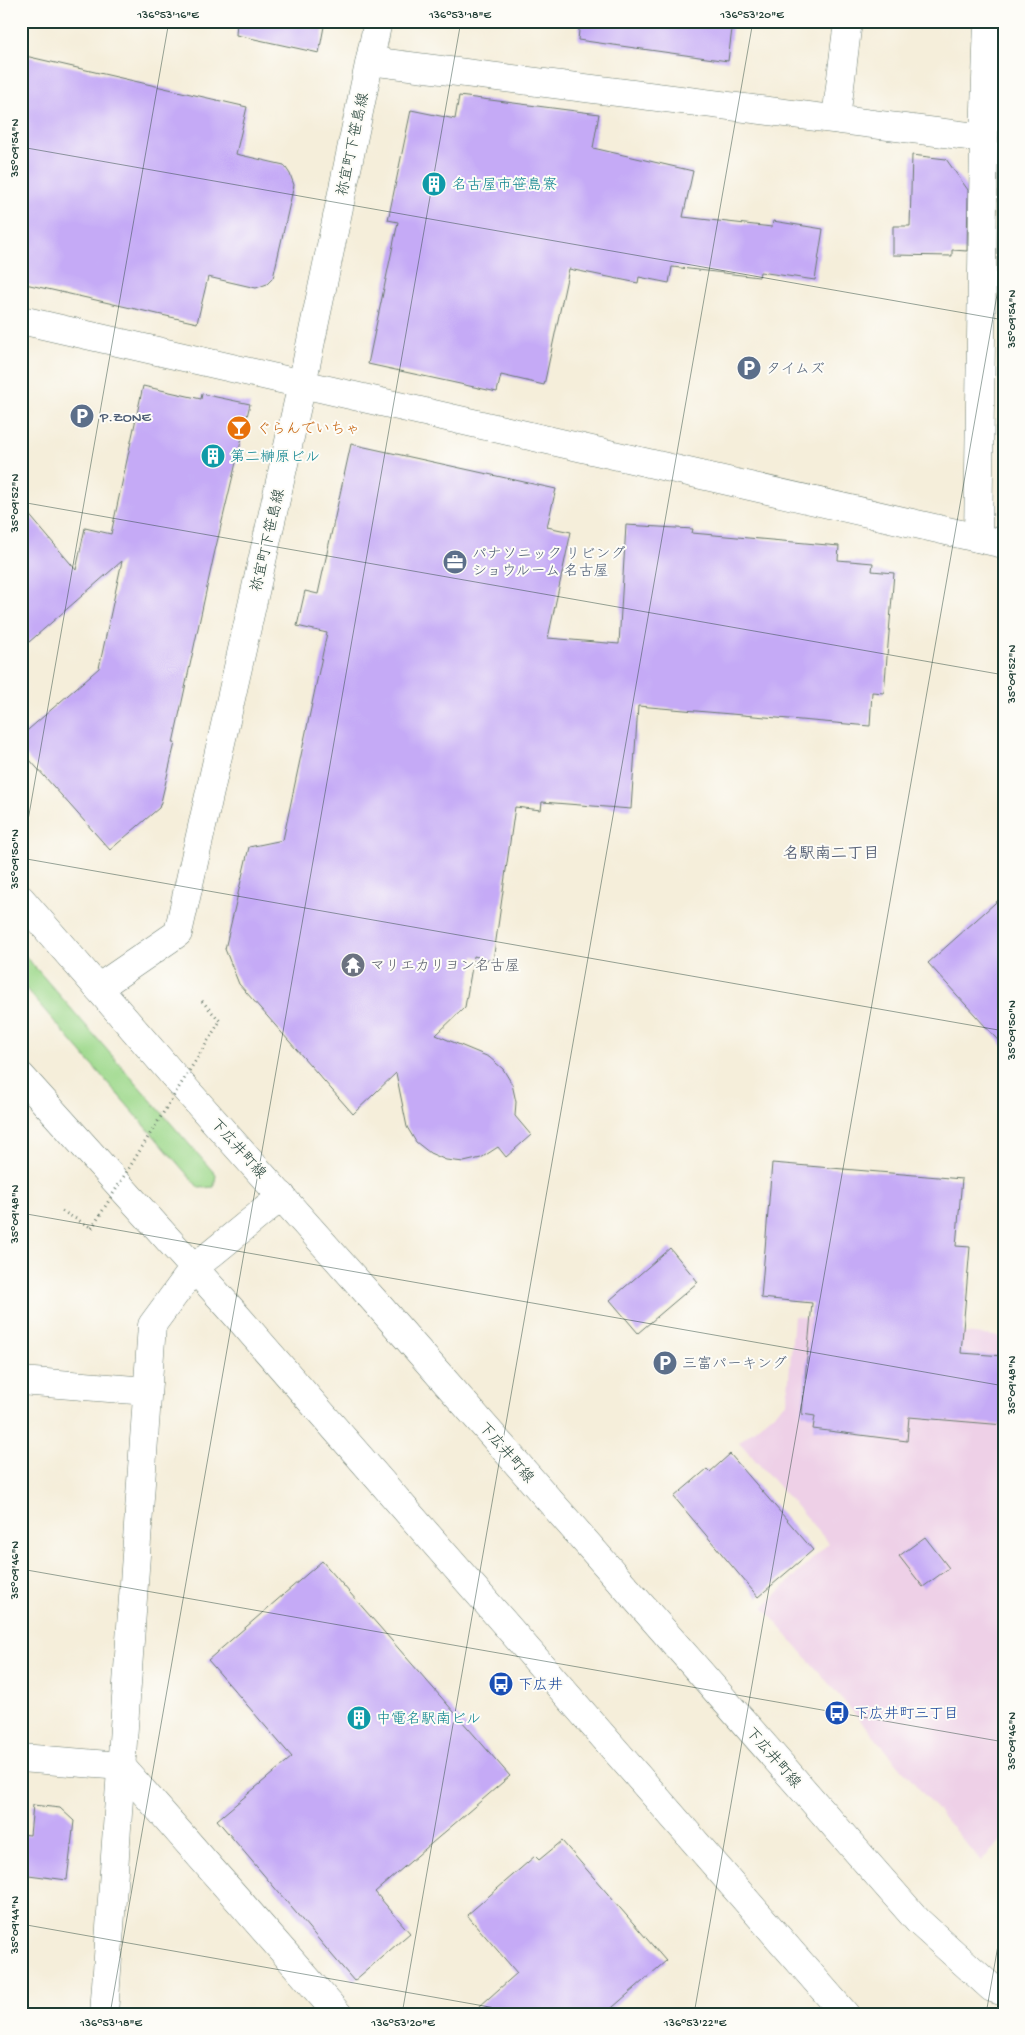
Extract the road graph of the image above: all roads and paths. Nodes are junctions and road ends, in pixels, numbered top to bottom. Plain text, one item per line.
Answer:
1 (378, 21) edge
2 (848, 21) edge
3 (988, 21) edge
4 (370, 61) junction
5 (836, 119) junction
6 (984, 138) junction
7 (21, 320) edge
8 (302, 384) junction
9 (991, 541) edge
10 (21, 899) edge
11 (98, 988) junction
12 (202, 1001) dead end
13 (21, 1076) edge
14 (282, 1196) junction
15 (62, 1211) dead end
16 (194, 1268) junction
17 (21, 1381) edge
18 (147, 1391) junction
19 (21, 1758) edge
20 (121, 1766) junction
21 (1004, 1992) edge
22 (843, 2013) edge
23 (104, 2014) edge
24 (338, 2014) edge

1 - 4 street, 祢宜町下笹島線
2 - 5 street
3 - 6 street
4 - 5 street
4 - 8 street, 祢宜町下笹島線
5 - 6 street
6 - 9 street
7 - 8 street
8 - 9 street
8 - 11 street, 祢宜町下笹島線
10 - 11 street, 下広井町線
11 - 14 street, 下広井町線
12 - 15 path, bridge
13 - 16 street
14 - 16 street
14 - 21 street, 下広井町線
16 - 18 street
16 - 22 street
17 - 18 street
18 - 20 street
19 - 20 street
20 - 23 street
20 - 24 street

